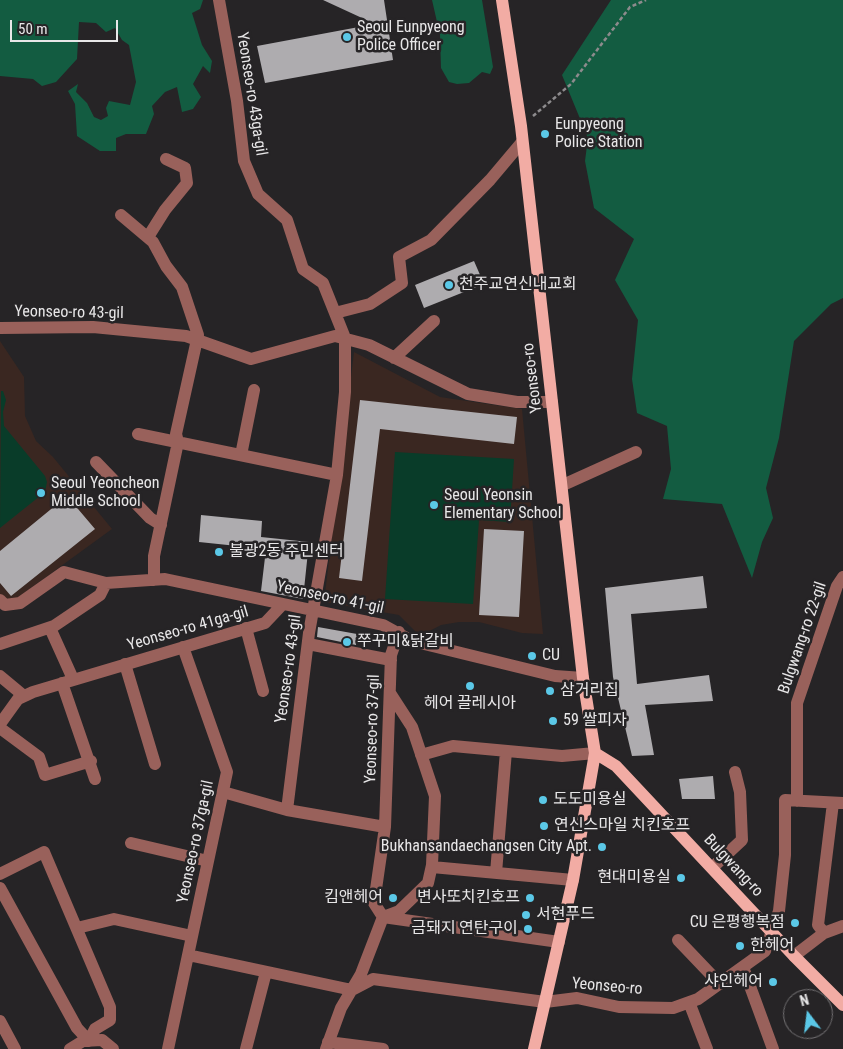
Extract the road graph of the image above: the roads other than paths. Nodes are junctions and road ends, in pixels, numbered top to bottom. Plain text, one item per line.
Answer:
1 (219, 0) edge
2 (502, 0) edge
3 (522, 142) junction
4 (166, 159) dead end
5 (121, 215) dead end
6 (148, 237) junction
7 (335, 313) junction
8 (434, 321) dead end
9 (0, 328) edge
10 (345, 338) junction
11 (197, 341) junction
12 (394, 358) junction
13 (254, 390) dead end
14 (552, 402) junction
15 (138, 434) dead end
16 (178, 442) junction
17 (636, 452) dead end
18 (241, 455) junction
19 (96, 462) dead end
20 (337, 475) junction
21 (563, 485) junction
22 (162, 525) junction
23 (843, 577) edge
24 (154, 580) junction
25 (106, 583) junction
26 (0, 600) edge
27 (282, 605) junction
28 (314, 611) junction
29 (50, 628) junction
30 (246, 628) junction
31 (399, 632) junction
32 (0, 644) edge
33 (308, 644) junction
34 (183, 647) junction
35 (391, 660) junction
36 (125, 664) junction
37 (0, 676) edge
38 (584, 678) junction
39 (68, 681) junction
40 (263, 691) dead end
41 (390, 693) junction
42 (24, 696) junction
43 (0, 726) edge
44 (506, 751) junction
45 (596, 753) junction
46 (421, 755) junction
47 (91, 761) junction
48 (156, 764) dead end
49 (735, 772) dead end
50 (95, 779) dead end
51 (223, 792) junction
52 (797, 801) junction
53 (838, 803) edge
54 (287, 810) junction
55 (385, 827) junction
56 (131, 843) dead end
57 (208, 861) junction
58 (713, 867) junction
59 (432, 868) junction
60 (496, 873) junction
61 (0, 874) edge
62 (573, 880) junction
63 (0, 888) edge
64 (383, 918) junction
65 (843, 926) edge
66 (77, 928) junction
67 (772, 933) junction
68 (824, 933) junction
69 (192, 936) junction
70 (678, 940) dead end
71 (559, 942) junction
72 (188, 955) junction
73 (794, 956) junction
74 (743, 967) junction
75 (266, 972) junction
76 (720, 984) junction
77 (352, 990) junction
78 (840, 998) edge
79 (545, 1002) junction
80 (689, 1002) junction
81 (0, 1021) edge
82 (89, 1041) junction
83 (327, 1046) edge
84 (15, 1049) edge
85 (70, 1049) edge
86 (113, 1049) edge
87 (168, 1049) edge
88 (246, 1049) edge
89 (383, 1049) edge
90 (534, 1049) edge
91 (707, 1049) edge
92 (773, 1049) edge

1 - 7 street, Yeonseo-ro 43ga-gil
2 - 3 main road, Yeonseo-ro
3 - 7 street
3 - 14 main road, Yeonseo-ro
4 - 6 street
5 - 6 street
6 - 11 street
7 - 10 street, Yeonseo-ro 43ga-gil
8 - 12 street
9 - 11 street, Yeonseo-ro 43-gil
10 - 11 street, Yeonseo-ro 43-gil
10 - 12 street, Yeonseo-ro 43-gil
10 - 20 street, Yeonseo-ro 43-gil
11 - 16 street
12 - 14 street, Yeonseo-ro 43-gil
13 - 18 street
14 - 21 main road, Yeonseo-ro
15 - 16 street
16 - 18 street
16 - 22 street
17 - 21 street
18 - 20 street
19 - 22 street
20 - 28 street, Yeonseo-ro 43-gil
21 - 38 main road, Yeonseo-ro
22 - 24 street
23 - 52 street, Bulgwang-ro 22-gil
24 - 25 street, Yeonseo-ro 41-gil
24 - 27 street, Yeonseo-ro 41-gil
25 - 26 street, Yeonseo-ro 41-gil
25 - 29 street
27 - 28 street, Yeonseo-ro 41-gil
27 - 30 street, Yeonseo-ro 41ga-gil
28 - 31 street, Yeonseo-ro 41-gil
28 - 33 street, Yeonseo-ro 43-gil
29 - 32 street
29 - 39 street
30 - 34 street, Yeonseo-ro 41ga-gil
30 - 40 street
31 - 35 street, Yeonseo-ro 37-gil
31 - 38 street, Yeonseo-ro 41-gil
33 - 35 street
33 - 54 street, Yeonseo-ro 43-gil
34 - 36 street, Yeonseo-ro 41ga-gil
34 - 51 street, Yeonseo-ro 37ga-gil
35 - 41 street, Yeonseo-ro 37-gil
36 - 39 street, Yeonseo-ro 41ga-gil
36 - 48 street, Yeonseo-ro 41ga-gil
37 - 42 street
38 - 45 main road, Yeonseo-ro
39 - 42 street, Yeonseo-ro 41ga-gil
39 - 47 street
41 - 46 street
41 - 55 street, Yeonseo-ro 37-gil
42 - 43 street, Yeonseo-ro 41ga-gil
43 - 47 street, Yeonseo-ro 41ga-gil
44 - 45 street
44 - 46 street
44 - 60 street
45 - 58 main road, Bulgwang-ro
45 - 62 main road, Yeonseo-ro
46 - 59 street
47 - 50 street
49 - 58 street
51 - 54 street
51 - 57 street, Yeonseo-ro 37ga-gil
52 - 53 street
52 - 67 street
53 - 68 street
54 - 55 street
55 - 64 street, Yeonseo-ro 37-gil
56 - 57 street
57 - 69 street, Yeonseo-ro 37ga-gil
58 - 67 main road, Bulgwang-ro
59 - 60 street
59 - 64 street
60 - 62 street
61 - 66 street
62 - 71 main road, Yeonseo-ro
63 - 82 street
64 - 71 street
64 - 77 street
65 - 68 street
66 - 69 street
66 - 82 street
67 - 73 main road, Bulgwang-ro
67 - 74 street, Yeonseo-ro
68 - 73 street
69 - 72 street, Yeonseo-ro 37ga-gil
70 - 76 street
71 - 79 main road, Yeonseo-ro
72 - 75 street
72 - 87 street, Yeonseo-ro 37ga-gil
73 - 78 main road, Bulgwang-ro
74 - 76 street, Yeonseo-ro
74 - 92 street
75 - 77 street
75 - 88 street
76 - 80 street, Yeonseo-ro
77 - 79 street, Yeonseo-ro
77 - 83 street
79 - 80 street, Yeonseo-ro
79 - 90 main road, Yeonseo-ro
80 - 91 street
81 - 84 street
82 - 85 street
82 - 86 street
83 - 89 street

